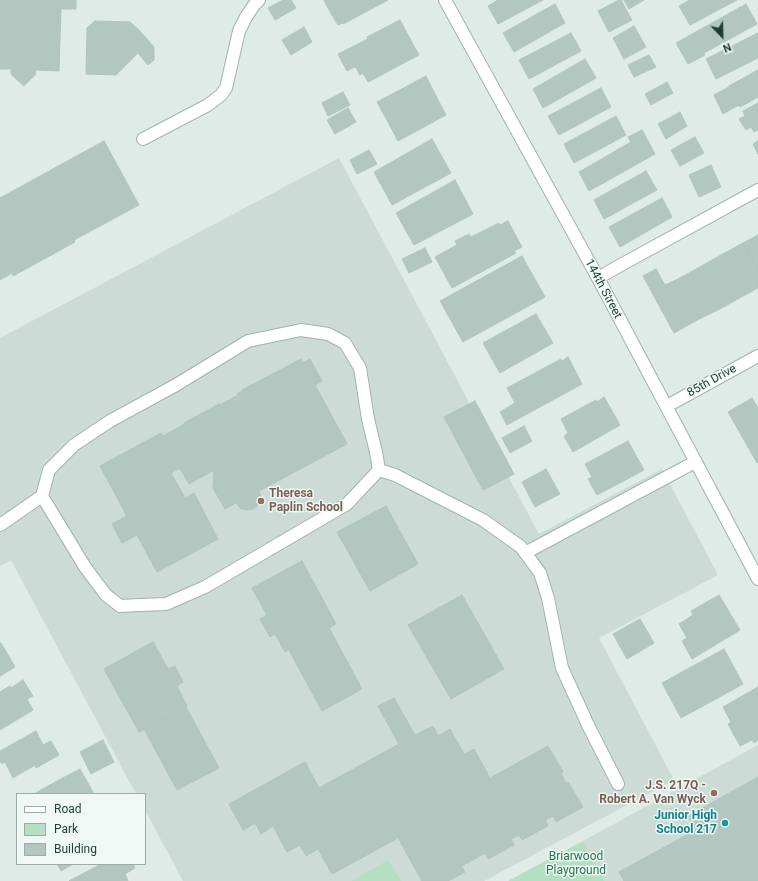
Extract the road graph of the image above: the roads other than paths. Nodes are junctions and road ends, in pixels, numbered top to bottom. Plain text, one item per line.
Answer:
1 (259, 0) edge
2 (445, 0) edge
3 (143, 139) dead end
4 (758, 190) edge
5 (598, 278) junction
6 (758, 356) edge
7 (667, 406) junction
8 (695, 462) junction
9 (379, 470) junction
10 (42, 496) junction
11 (0, 525) edge
12 (525, 552) junction
13 (758, 579) edge
14 (618, 784) dead end

1 - 3 street
2 - 5 street, 144th Street
4 - 5 street
5 - 7 street, 144th Street
6 - 7 street, 85th Drive
7 - 8 street, 144th Street
8 - 12 street
8 - 13 street, 144th Street
9 - 10 street
9 - 10 street
9 - 12 street
10 - 11 street
12 - 14 street

